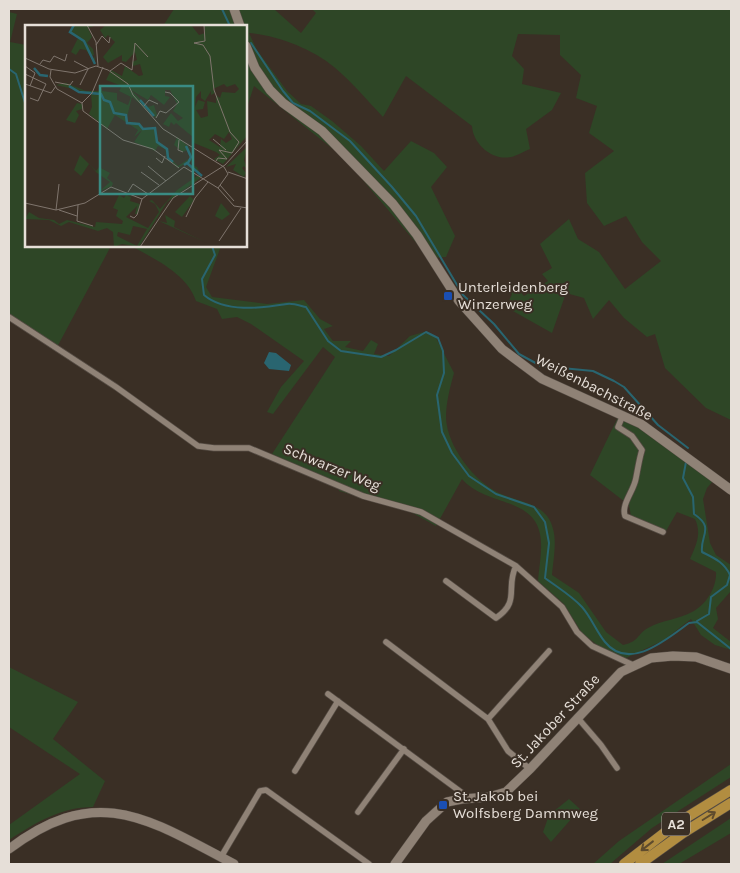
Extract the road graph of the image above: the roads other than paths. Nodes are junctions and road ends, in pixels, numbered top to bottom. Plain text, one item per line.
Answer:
1 (234, 9) edge
2 (240, 25) edge
3 (248, 52) edge
4 (9, 317) edge
5 (624, 414) junction
6 (731, 490) edge
7 (663, 532) dead end
8 (516, 566) junction
9 (446, 581) dead end
10 (386, 642) dead end
11 (549, 651) dead end
12 (633, 665) junction
13 (731, 669) edge
14 (328, 694) dead end
15 (338, 701) junction
16 (577, 717) junction
17 (488, 719) junction
18 (404, 749) junction
19 (617, 768) dead end
20 (530, 769) junction
21 (295, 771) dead end
22 (731, 790) edge
23 (469, 798) junction
24 (731, 802) edge
25 (358, 812) dead end
26 (9, 849) edge
27 (221, 858) junction
28 (234, 864) edge
29 (369, 864) edge
30 (396, 864) edge
31 (624, 864) edge
32 (640, 864) edge

1 - 2 main road
3 - 5 main road, Weißenbachstraße
4 - 8 street, Schwarzer Weg
5 - 6 main road, Weißenbachstraße
5 - 7 street
8 - 9 street
8 - 12 street, Schwarzer Weg
10 - 17 street
11 - 17 street
12 - 13 main road, St. Jakober Straße
12 - 16 main road, St. Jakober Straße
14 - 15 street
15 - 18 street
15 - 21 street
16 - 19 street
16 - 20 main road, St. Jakober Straße
17 - 20 street
18 - 23 street
18 - 25 street
20 - 23 main road, St. Jakober Straße
22 -> 31 highway, A2
23 - 30 main road, St. Jakober Straße
32 -> 24 highway, A2
26 - 27 main road
27 - 28 main road
27 - 29 street

